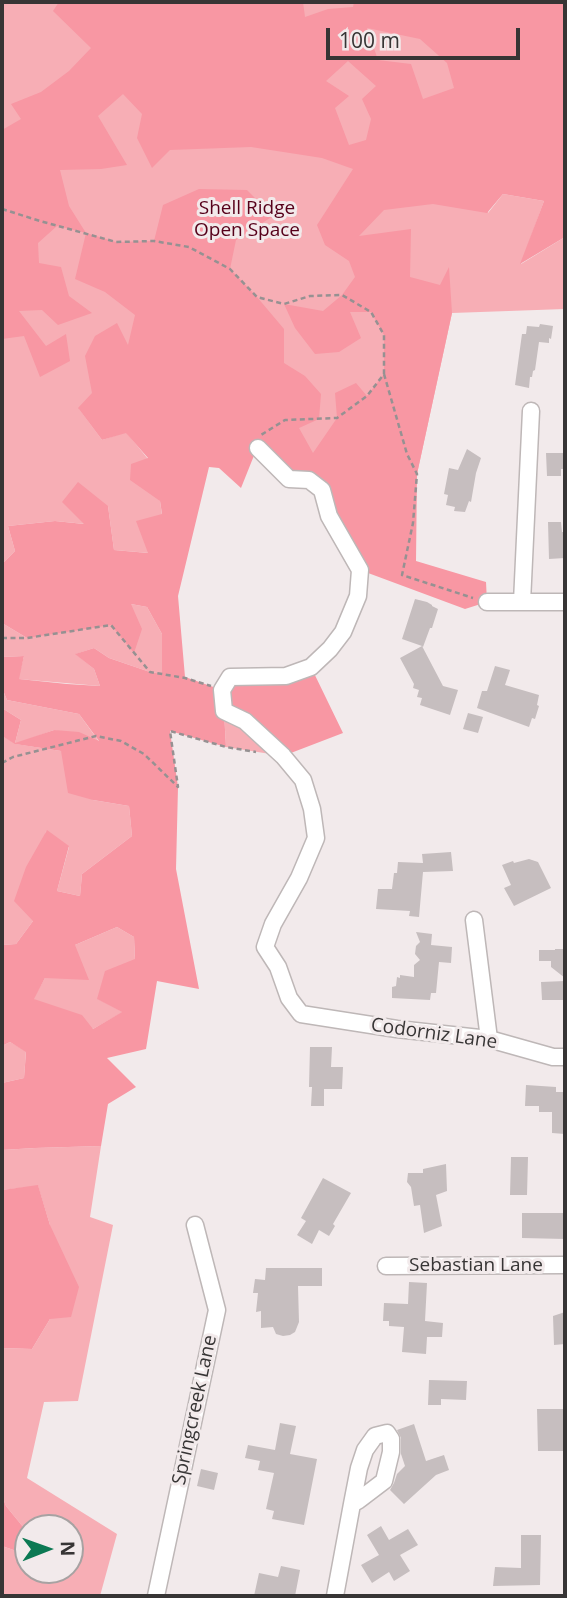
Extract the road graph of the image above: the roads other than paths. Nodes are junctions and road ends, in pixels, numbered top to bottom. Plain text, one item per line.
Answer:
1 (531, 411) dead end
2 (258, 448) road end
3 (487, 602) road end
4 (522, 602) junction
5 (565, 602) edge
6 (474, 919) dead end
7 (489, 1039) junction
8 (565, 1057) edge
9 (195, 1225) dead end
10 (565, 1265) edge
11 (386, 1266) dead end
12 (352, 1504) junction
13 (156, 1596) edge
14 (335, 1596) edge

1 - 4 street
2 - 7 street, Codorniz Lane
3 - 4 street
4 - 5 street
6 - 7 street
7 - 8 street, Codorniz Lane
9 - 13 street, Springcreek Lane
10 - 11 street, Sebastian Lane
12 - 12 street
12 - 14 street

